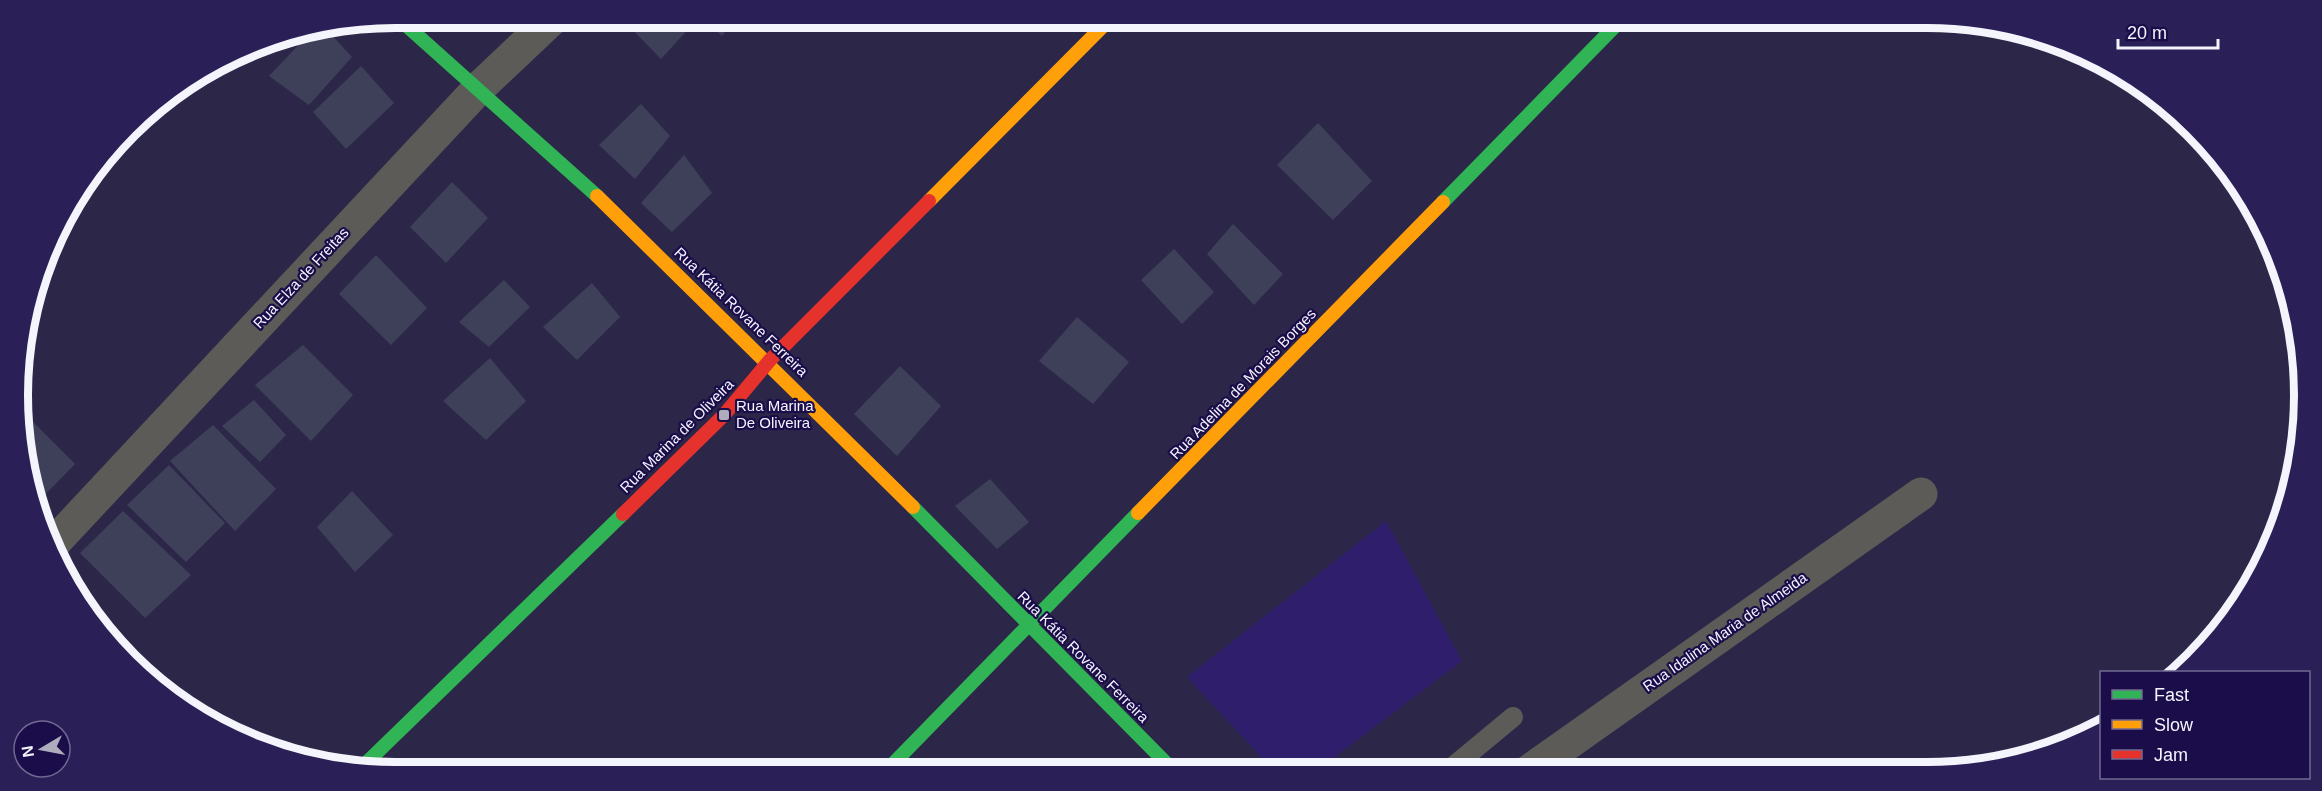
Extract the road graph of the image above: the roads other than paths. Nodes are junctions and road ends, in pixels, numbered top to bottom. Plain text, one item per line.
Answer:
1 (410, 28) edge
2 (542, 28) edge
3 (1101, 28) edge
4 (1613, 28) edge
5 (480, 87) junction
6 (770, 360) junction
7 (1921, 494) dead end
8 (57, 539) edge
9 (1029, 627) junction
10 (1513, 717) dead end
11 (368, 762) edge
12 (895, 762) edge
13 (1165, 762) edge
14 (1459, 762) edge
15 (1542, 762) edge

1 - 5 street, Rua Kátia Rovane Ferreira
2 - 5 street, Rua Elza de Freitas
3 - 6 street, Rua Marina de Oliveira
4 - 9 street, Rua Adelina de Morais Borges
5 - 6 street, Rua Kátia Rovane Ferreira
5 - 8 street, Rua Elza de Freitas
6 - 9 street, Rua Kátia Rovane Ferreira
6 - 11 street, Rua Marina de Oliveira
7 - 15 street, Rua Idalina Maria de Almeida
9 - 12 street, Rua Adelina de Morais Borges
9 - 13 street, Rua Kátia Rovane Ferreira
10 - 14 lane

